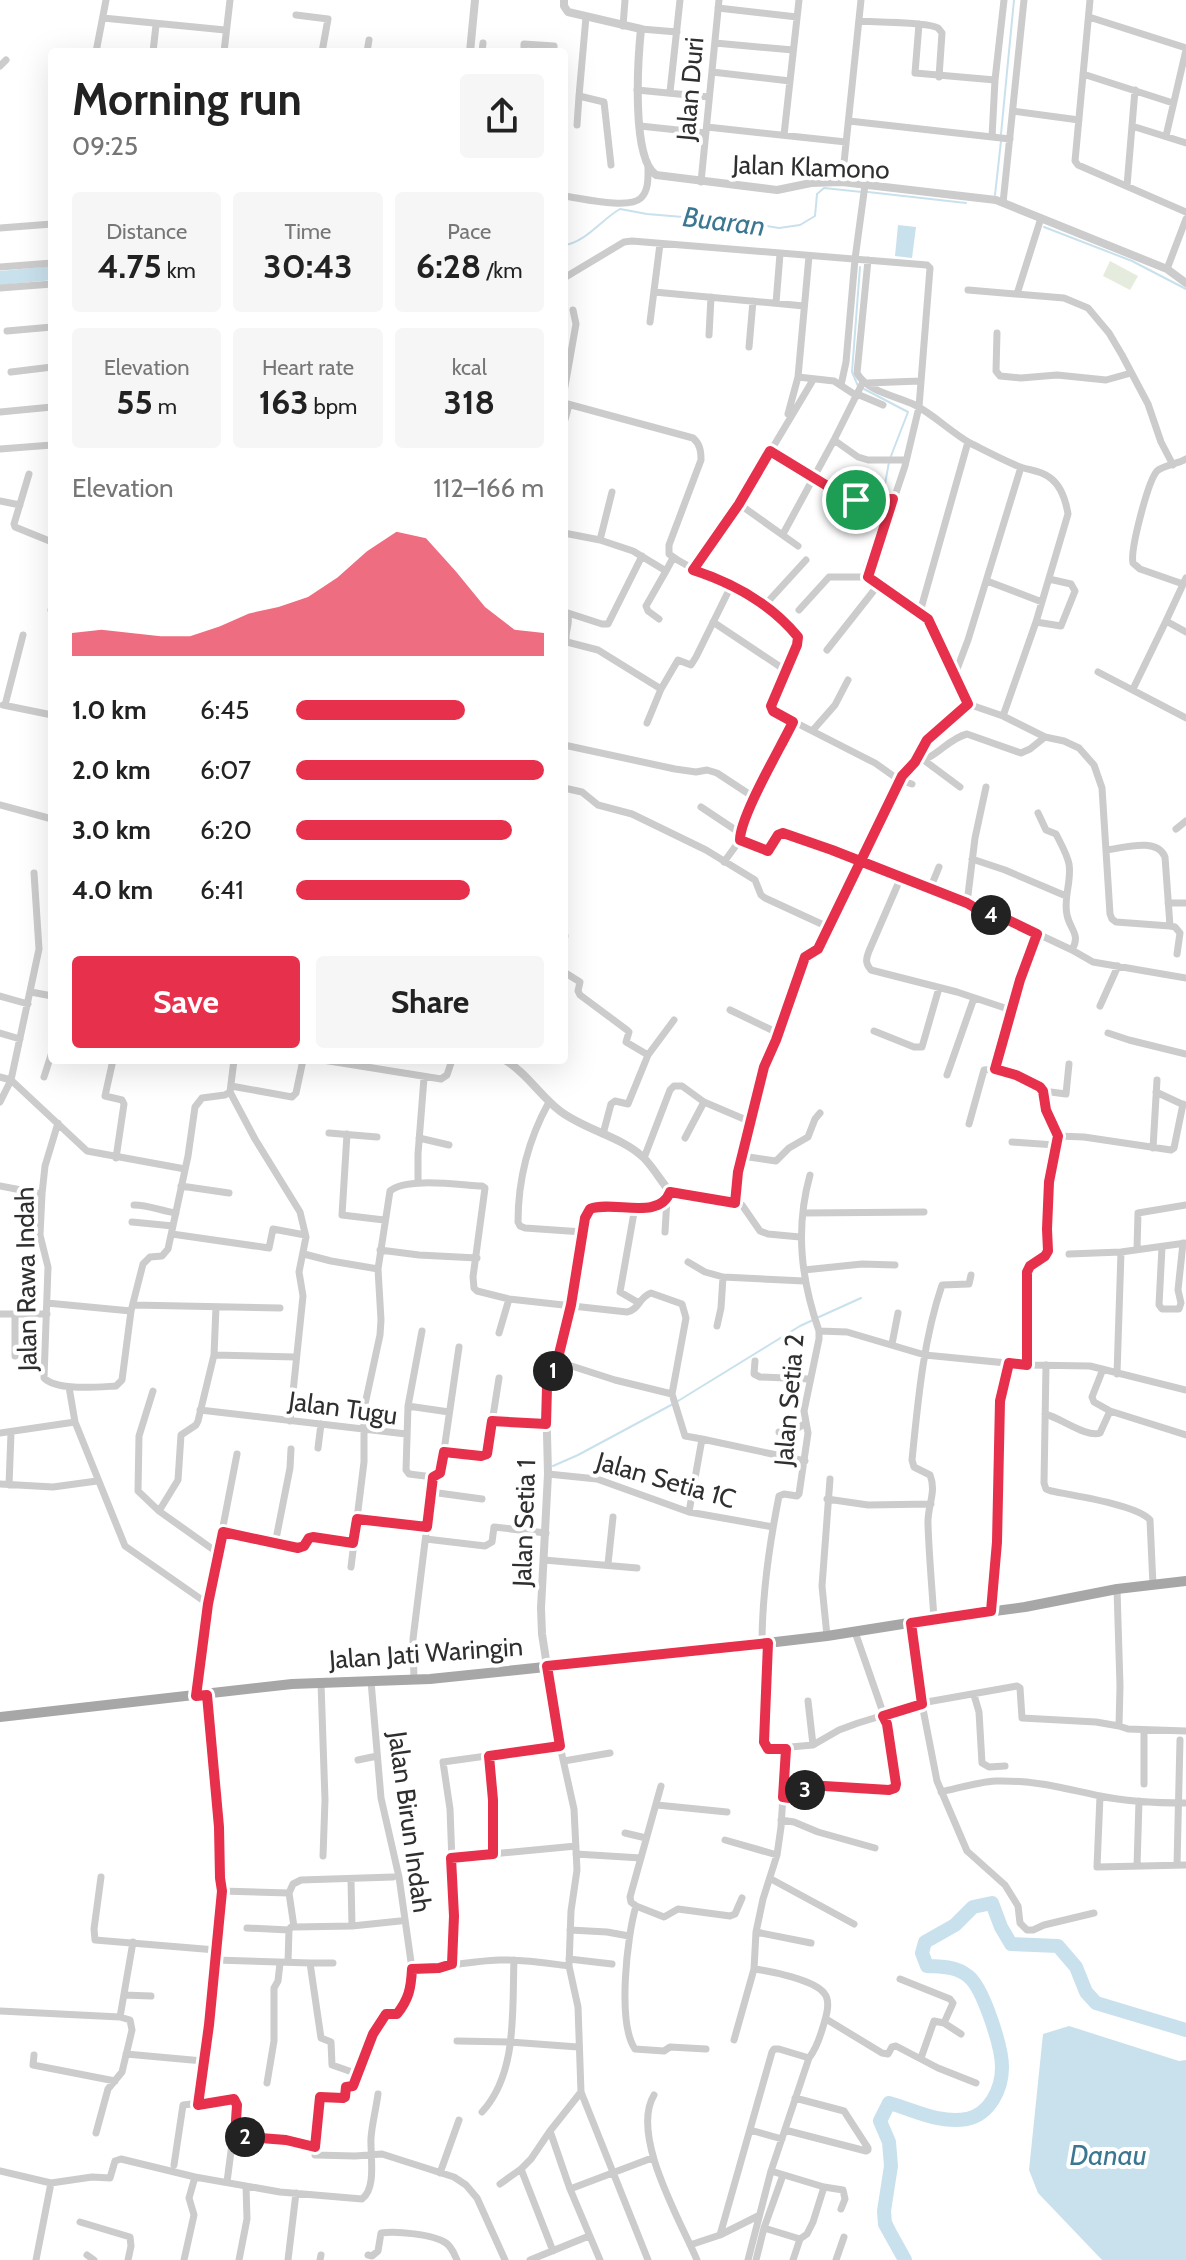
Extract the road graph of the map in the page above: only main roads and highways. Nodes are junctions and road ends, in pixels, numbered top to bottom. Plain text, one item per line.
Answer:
1 (1186, 1581) edge
2 (0, 1717) edge

1 - 2 main road, Jalan Jati Waringin

